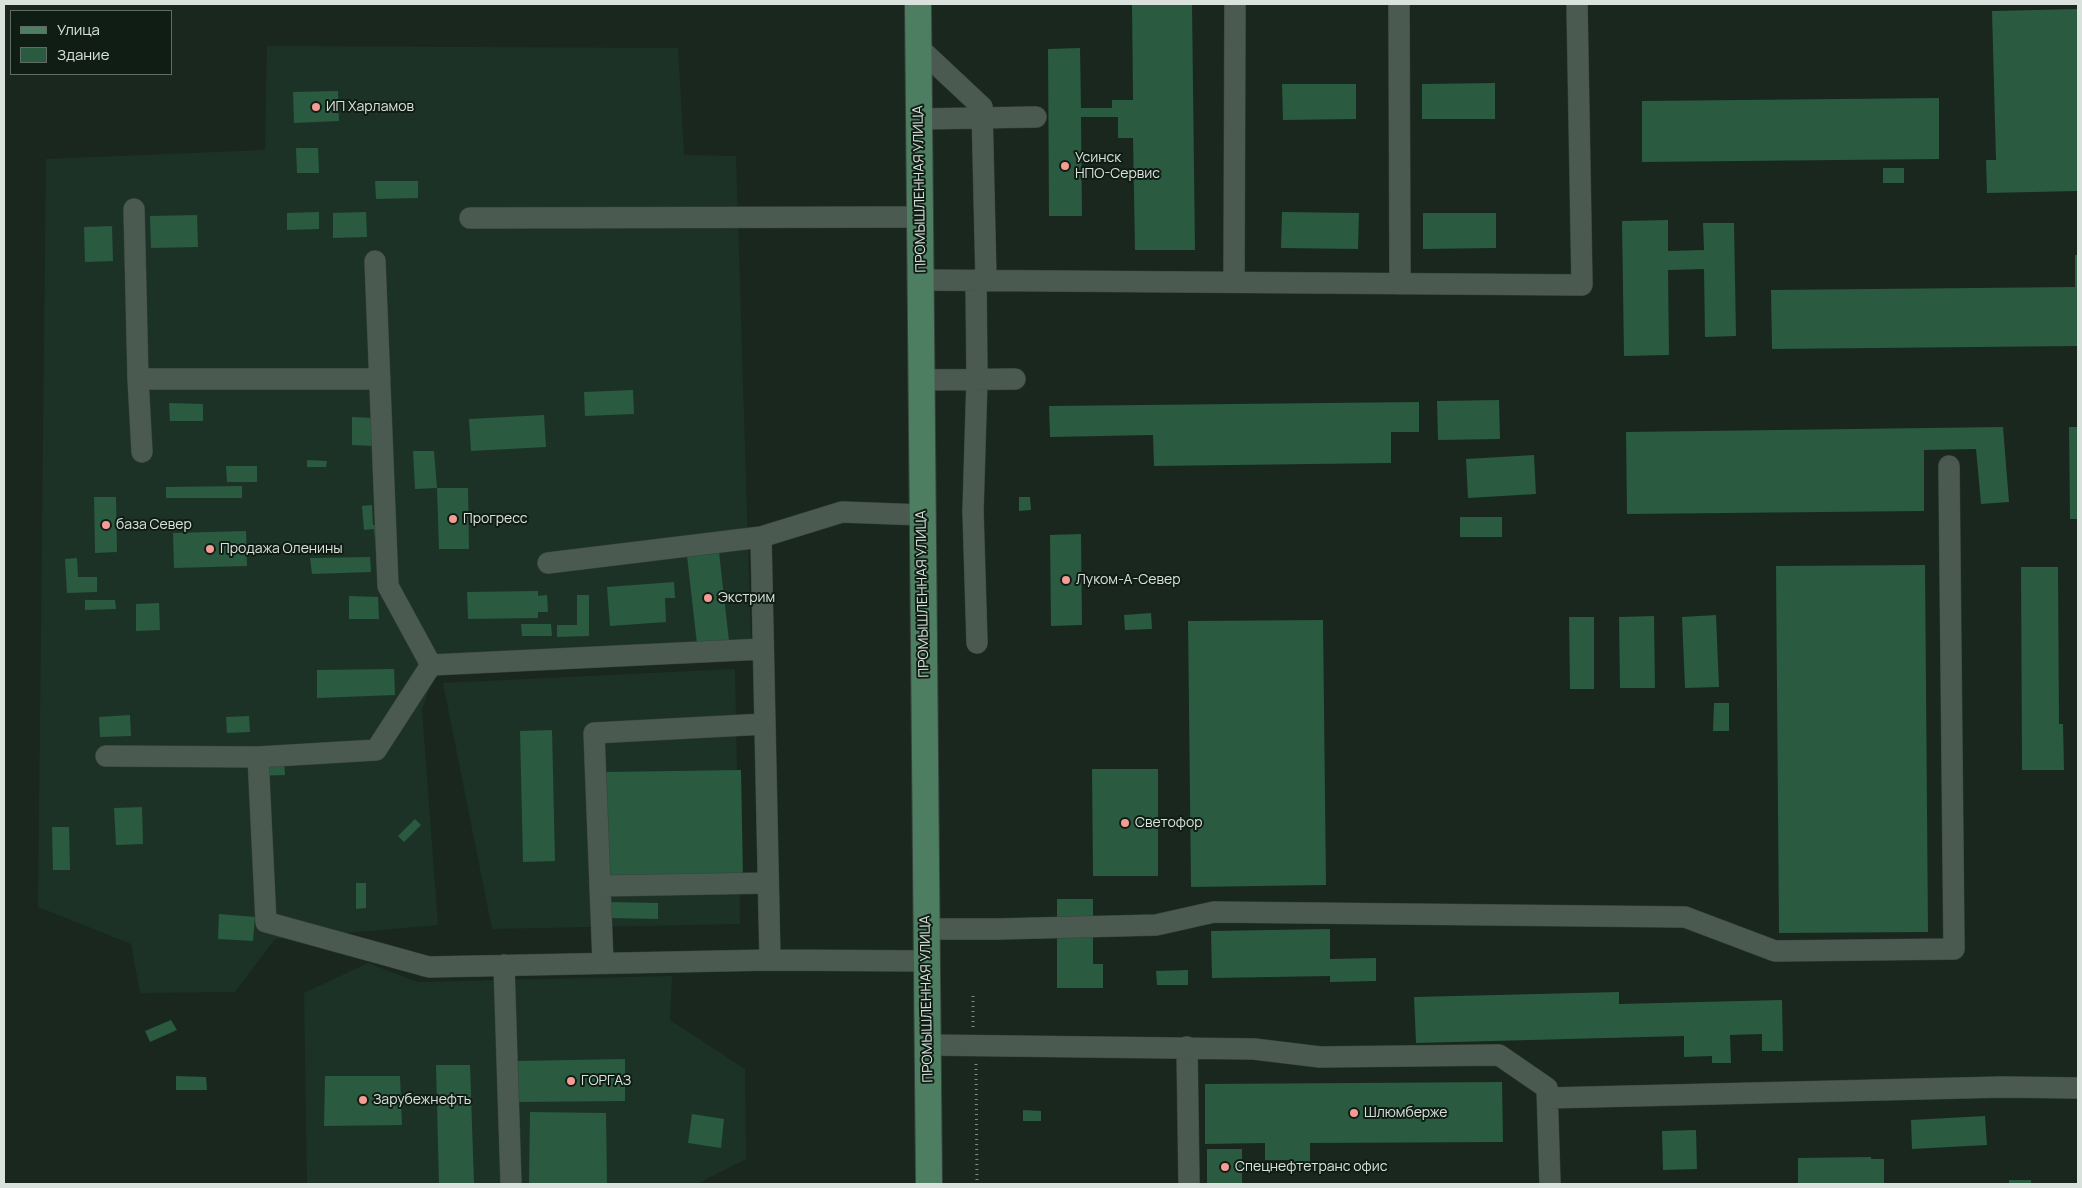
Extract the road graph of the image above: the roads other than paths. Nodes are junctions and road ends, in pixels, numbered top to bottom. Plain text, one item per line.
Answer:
1 (918, 4) edge
2 (1235, 4) edge
3 (1399, 4) edge
4 (1577, 4) edge
5 (918, 47) junction
6 (982, 117) junction
7 (1036, 117) dead end
8 (919, 119) junction
9 (134, 209) dead end
10 (920, 216) junction
11 (470, 218) dead end
12 (375, 260) dead end
13 (920, 280) junction
14 (981, 280) junction
15 (1234, 282) junction
16 (1400, 284) junction
17 (138, 379) junction
18 (380, 379) junction
19 (977, 379) junction
20 (1015, 379) dead end
21 (921, 380) junction
22 (142, 452) dead end
23 (1949, 466) dead end
24 (923, 515) junction
25 (761, 538) junction
26 (548, 563) dead end
27 (976, 643) dead end
28 (763, 649) junction
29 (431, 665) junction
30 (765, 724) junction
31 (106, 756) dead end
32 (258, 757) junction
33 (768, 884) junction
34 (600, 886) junction
35 (927, 929) junction
36 (770, 960) junction
37 (927, 961) junction
38 (603, 964) junction
39 (504, 966) junction
40 (928, 1045) junction
41 (1187, 1047) junction
42 (2078, 1088) edge
43 (1548, 1098) junction
44 (511, 1184) edge
45 (929, 1184) edge
46 (1189, 1184) edge
47 (1550, 1184) edge

1 - 5 main road, ПРОМЫШЛЕННАЯ УЛИЦА
2 - 15 street
3 - 16 street
4 - 16 street
5 - 6 street
5 - 8 main road, ПРОМЫШЛЕННАЯ УЛИЦА
6 - 7 street
6 - 8 street
6 - 14 street
8 - 10 main road, ПРОМЫШЛЕННАЯ УЛИЦА
9 - 17 street
10 - 11 street
10 - 13 main road, ПРОМЫШЛЕННАЯ УЛИЦА
12 - 18 street
13 - 14 street
13 - 21 main road, ПРОМЫШЛЕННАЯ УЛИЦА
14 - 15 street
14 - 19 street
15 - 16 street
17 - 18 street
17 - 22 street
18 - 29 street
19 - 20 street
19 - 21 street
19 - 27 street
21 - 24 main road, ПРОМЫШЛЕННАЯ УЛИЦА
23 - 35 street
24 - 25 street
24 - 35 main road, ПРОМЫШЛЕННАЯ УЛИЦА
25 - 26 street
25 - 28 street
28 - 29 street
28 - 30 street
29 - 32 street
30 - 33 street
30 - 34 street
31 - 32 street
32 - 39 street
33 - 34 street
33 - 36 street
34 - 38 street
35 - 37 main road, ПРОМЫШЛЕННАЯ УЛИЦА
36 - 37 street
36 - 38 street
37 - 40 main road, ПРОМЫШЛЕННАЯ УЛИЦА
38 - 39 street
39 - 44 street
40 - 41 street
40 - 45 main road, ПРОМЫШЛЕННАЯ УЛИЦА
41 - 43 street
41 - 46 street
42 - 43 street
43 - 47 street

